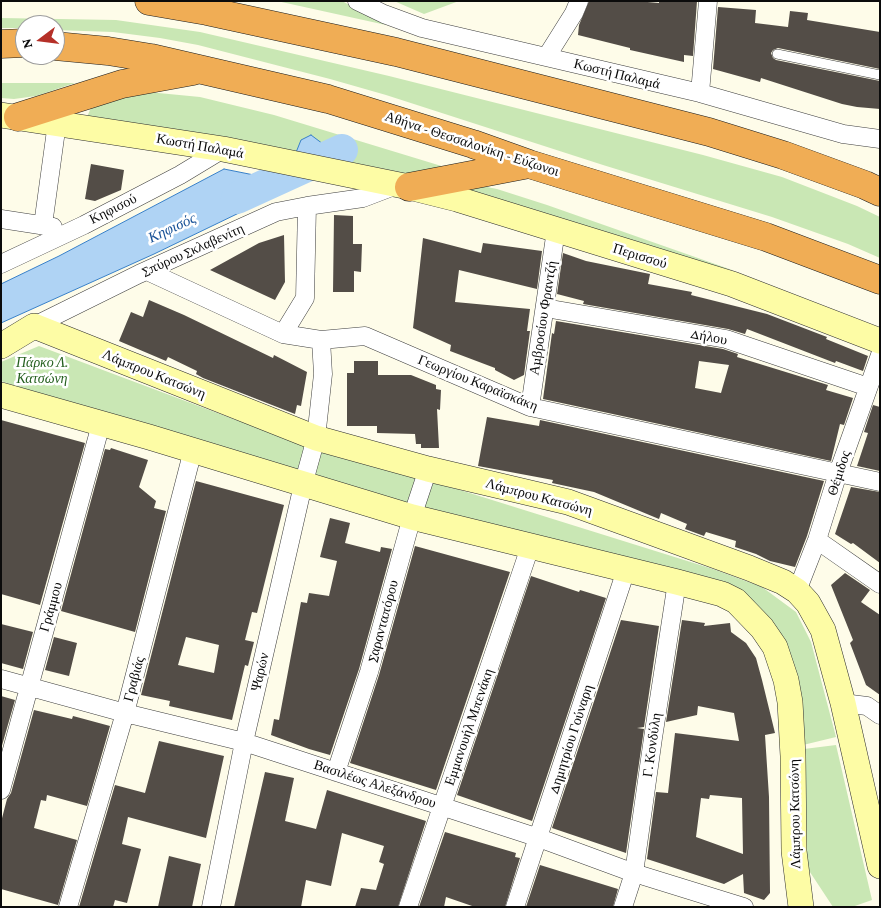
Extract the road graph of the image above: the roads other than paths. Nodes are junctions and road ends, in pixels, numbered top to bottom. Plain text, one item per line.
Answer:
1 (149, 1) edge
2 (357, 1) edge
3 (579, 1) edge
4 (708, 1) edge
5 (15, 43) edge
6 (1, 44) edge
7 (65, 47) edge
8 (777, 54) dead end
9 (546, 56) junction
10 (204, 69) junction
11 (880, 74) edge
12 (700, 93) junction
13 (10, 116) edge
14 (57, 123) junction
15 (880, 139) edge
16 (223, 149) junction
17 (529, 164) junction
18 (394, 184) junction
19 (880, 192) edge
20 (308, 206) junction
21 (1, 219) edge
22 (42, 225) junction
23 (70, 230) junction
24 (556, 230) junction
25 (1, 264) edge
26 (147, 271) junction
27 (880, 280) edge
28 (545, 308) junction
29 (34, 326) junction
30 (283, 334) junction
31 (321, 340) junction
32 (880, 341) edge
33 (1, 346) edge
34 (880, 355) edge
35 (868, 387) junction
36 (1, 395) edge
37 (530, 407) junction
38 (101, 424) junction
39 (316, 438) junction
40 (193, 450) junction
41 (428, 469) junction
42 (838, 474) junction
43 (880, 482) edge
44 (303, 485) junction
45 (412, 517) junction
46 (817, 540) junction
47 (530, 547) junction
48 (626, 570) junction
49 (677, 582) junction
50 (880, 584) edge
51 (797, 591) junction
52 (1, 679) edge
53 (29, 686) junction
54 (843, 702) junction
55 (125, 713) junction
56 (880, 715) edge
57 (244, 742) junction
58 (336, 772) junction
59 (1, 790) edge
60 (442, 805) junction
61 (539, 838) junction
62 (880, 866) edge
63 (634, 873) junction
64 (68, 907) edge
65 (211, 907) edge
66 (408, 907) edge
67 (515, 907) edge
68 (623, 907) edge
69 (744, 907) edge
70 (801, 907) edge

1 - 19 highway
2 - 9 street, Κωστή Παλαμά
3 - 9 street
4 - 12 street
5 - 6 highway
7 - 10 highway, Αθήνα - Θεσσαλονίκη - Εύζωνοι
8 - 11 lane
9 - 12 street, Κωστή Παλαμά
10 - 13 highway
10 - 17 highway, Αθήνα - Θεσσαλονίκη - Εύζωνοι
12 - 15 street, Κωστή Παλαμά
13 - 14 street, Κωστή Παλαμά
14 - 16 street, Κωστή Παλαμά
14 - 22 street
16 - 18 street, Κωστή Παλαμά
16 - 23 street, Κηφισού
17 - 18 highway
17 - 27 highway, Αθήνα - Θεσσαλονίκη - Εύζωνοι
18 - 20 street, Σπύρου Σκλαβενίτη
18 - 24 street, Περισσού
20 - 26 street, Σπύρου Σκλαβενίτη
20 - 30 street
21 - 22 street
22 - 23 street
23 - 25 street, Κηφισού
24 - 28 street, Αμβροσίου Φραντζή
24 - 32 street, Περισσού
26 - 29 street, Σπύρου Σκλαβενίτη
26 - 30 street, Γεωργίου Καραϊσκάκη
28 - 35 street, Δήλου
28 - 37 street, Αμβροσίου Φραντζή
29 - 33 street, Σπύρου Σκλαβενίτη
29 - 39 street, Λάμπρου Κατσώνη
30 - 31 street, Γεωργίου Καραϊσκάκη
31 - 37 street, Γεωργίου Καραϊσκάκη
31 - 39 street, Ψαρών
34 - 35 street, Θέμιδος
35 - 42 street, Θέμιδος
36 - 38 street, Λάμπρου Κατσώνη
37 - 42 street, Γεωργίου Καραϊσκάκη
38 - 40 street, Λάμπρου Κατσώνη
38 - 53 street, Γράμμου
39 - 41 street, Λάμπρου Κατσώνη
39 - 44 street, Ψαρών
40 - 44 street, Λάμπρου Κατσώνη
40 - 55 street, Γραβιάς
41 - 45 street, Σαρανταπόρου
41 - 51 street, Λάμπρου Κατσώνη
42 - 43 street, Γεωργίου Καραϊσκάκη
42 - 46 street, Θέμιδος
44 - 45 street, Λάμπρου Κατσώνη
44 - 57 street, Ψαρών
45 - 47 street, Λάμπρου Κατσώνη
45 - 58 street, Σαρανταπόρου
46 - 50 street
46 - 51 street, Θέμιδος
47 - 48 street, Λάμπρου Κατσώνη
47 - 60 street, Εμμανουήλ Μπενάκη
48 - 49 street, Λάμπρου Κατσώνη
48 - 61 street, Δημητρίου Γούναρη
49 - 63 street, Γ. Κονδύλη
49 - 70 street, Λάμπρου Κατσώνη
51 - 54 street, Λάμπρου Κατσώνη
52 - 53 street, Βασιλέως Αλεξάνδρου
53 - 55 street, Βασιλέως Αλεξάνδρου
53 - 59 street, Γράμμου
54 - 56 street
54 - 62 street, Λάμπρου Κατσώνη
55 - 57 street, Βασιλέως Αλεξάνδρου
55 - 64 street, Γραβιάς
57 - 58 street, Βασιλέως Αλεξάνδρου
57 - 65 street, Ψαρών
58 - 60 street, Βασιλέως Αλεξάνδρου
60 - 61 street, Βασιλέως Αλεξάνδρου
60 - 66 street, Εμμανουήλ Μπενάκη
61 - 63 street, Βασιλέως Αλεξάνδρου
61 - 67 street, Δημητρίου Γούναρη
63 - 68 street, Γ. Κονδύλη
63 - 69 street, Βασιλέως Αλεξάνδρου

